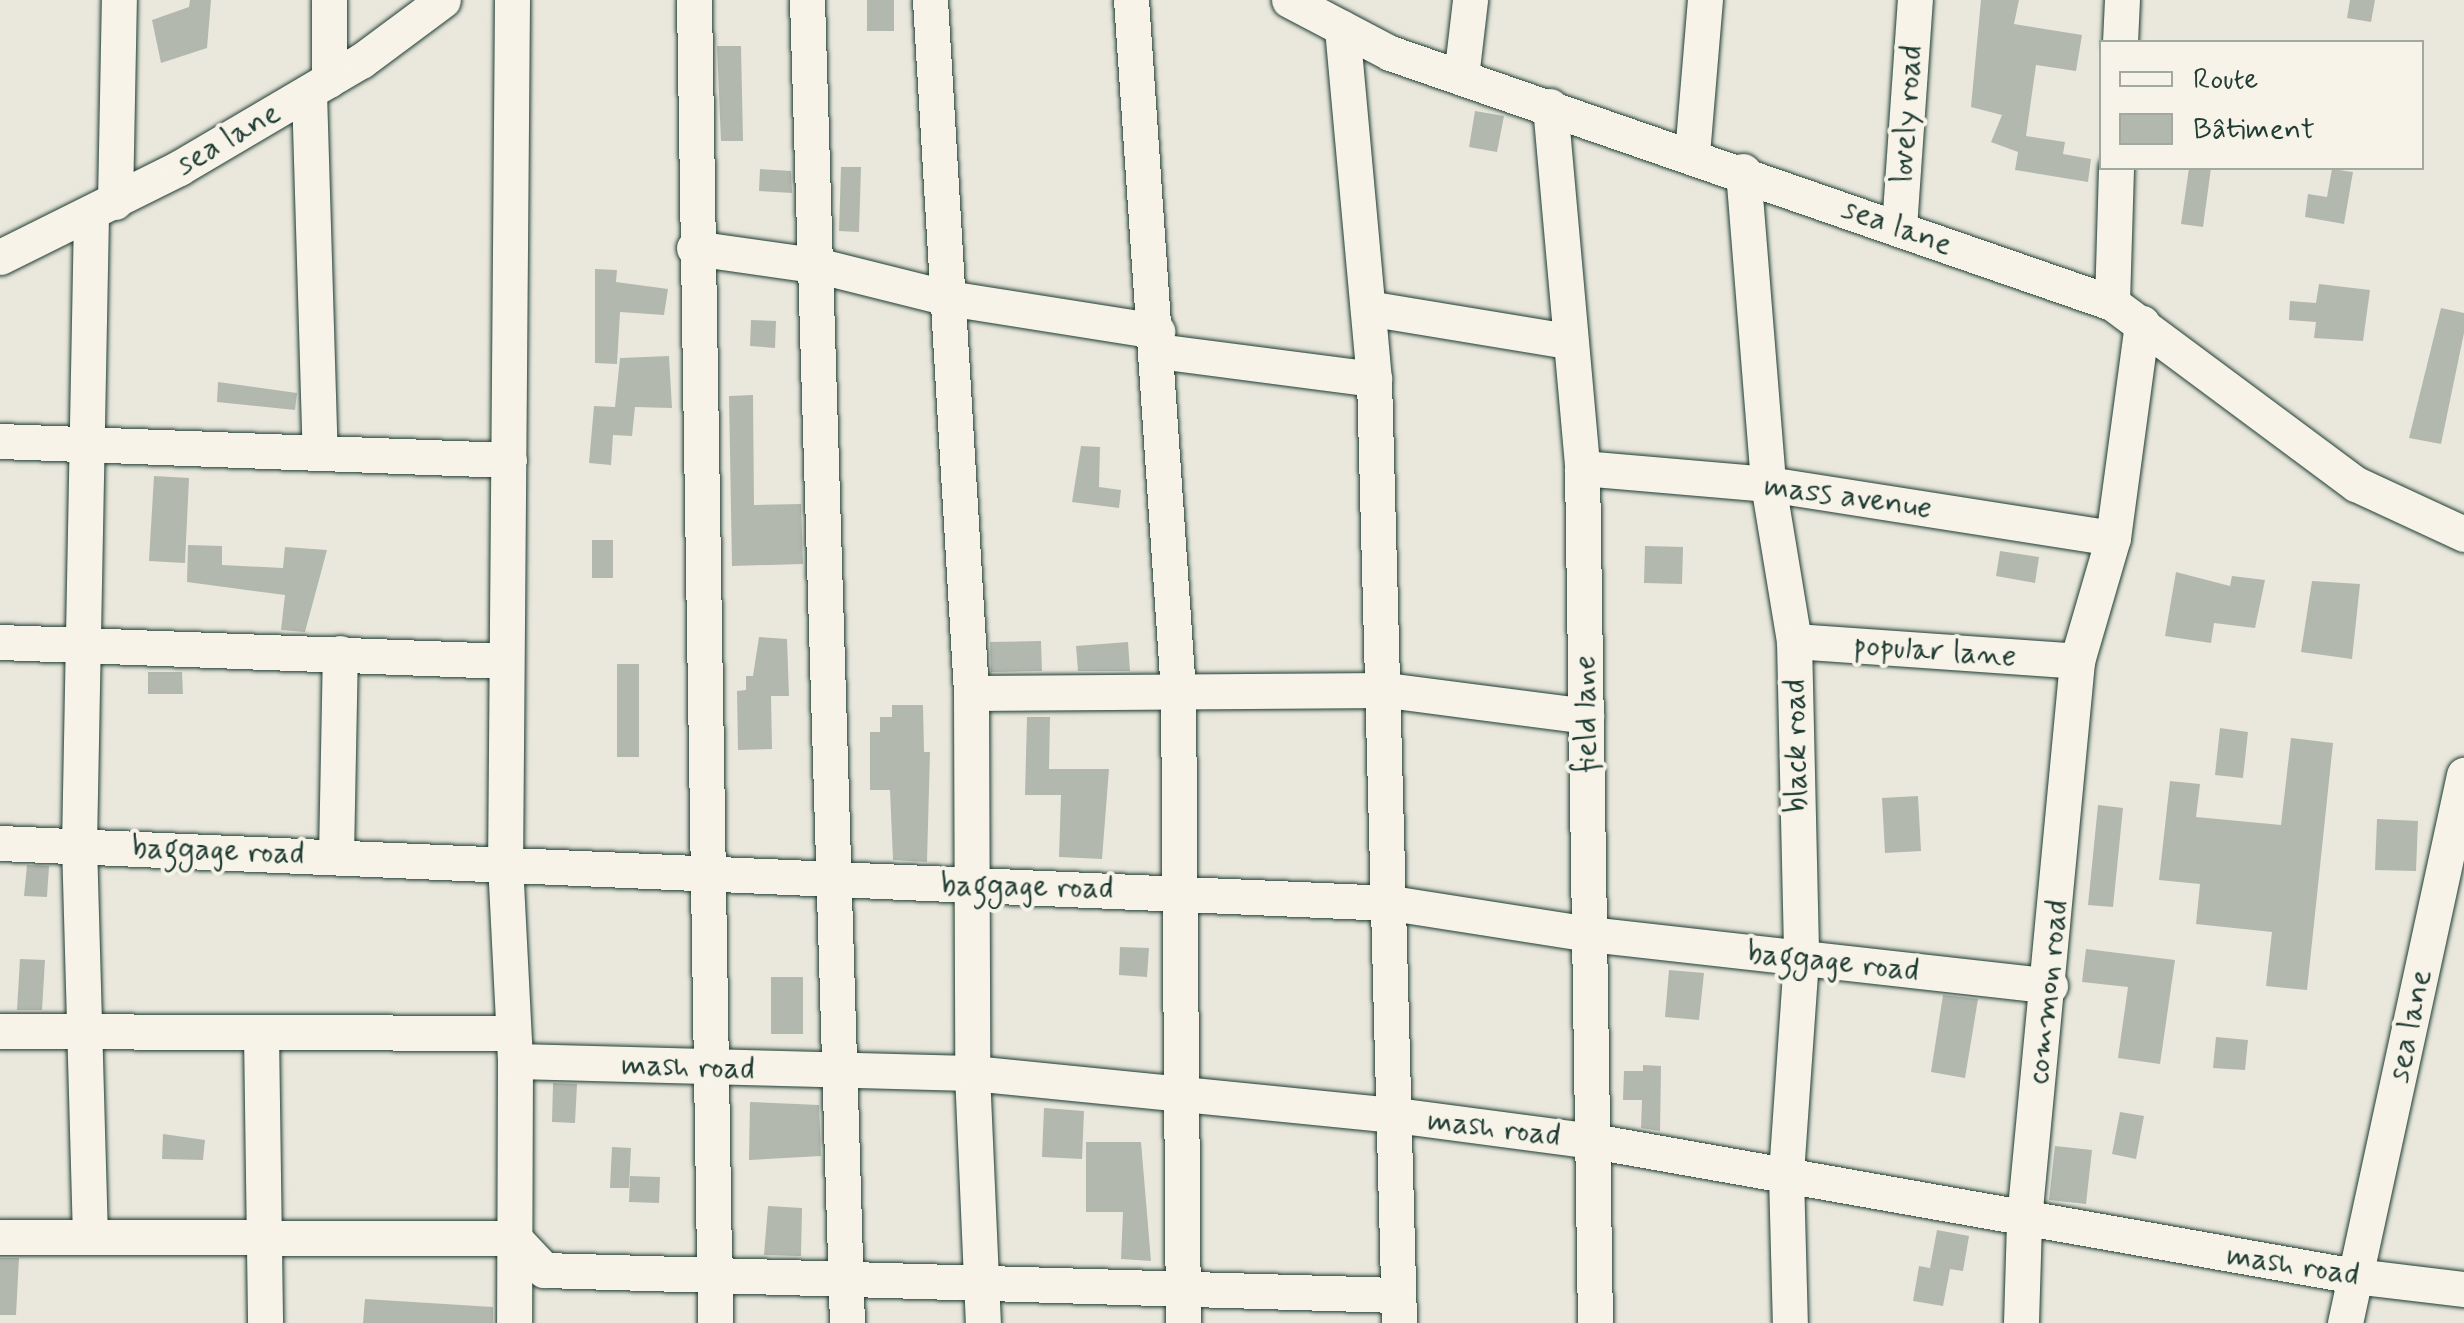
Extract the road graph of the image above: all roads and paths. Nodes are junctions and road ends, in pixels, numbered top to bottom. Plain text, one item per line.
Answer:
1 (120, 0) edge
2 (328, 0) edge
3 (443, 0) edge
4 (512, 0) edge
5 (694, 0) edge
6 (807, 0) edge
7 (930, 0) edge
8 (1131, 0) edge
9 (1470, 0) edge
10 (1705, 0) edge
11 (1915, 0) edge
12 (2122, 0) edge
13 (1303, 4) edge
14 (1342, 28) junction
15 (2120, 40) edge
16 (1462, 76) junction
17 (319, 86) junction
18 (1550, 106) junction
19 (1692, 154) junction
20 (2116, 170) edge
21 (1743, 172) junction
22 (103, 208) junction
23 (1899, 227) junction
24 (694, 248) junction
25 (0, 257) edge
26 (820, 266) junction
27 (948, 298) junction
28 (2112, 303) junction
29 (1368, 308) junction
30 (2142, 324) junction
31 (1157, 341) junction
32 (1568, 341) junction
33 (1374, 379) junction
34 (0, 441) edge
35 (88, 444) junction
36 (320, 452) junction
37 (510, 460) junction
38 (1582, 468) junction
39 (1768, 484) junction
40 (2464, 534) edge
41 (2113, 538) junction
42 (1794, 641) junction
43 (0, 642) edge
44 (83, 642) junction
45 (340, 654) junction
46 (505, 661) junction
47 (2077, 661) junction
48 (1387, 690) junction
49 (1178, 692) junction
50 (971, 693) junction
51 (1586, 716) junction
52 (2464, 775) edge
53 (0, 842) edge
54 (79, 846) junction
55 (336, 856) junction
56 (505, 863) junction
57 (708, 875) junction
58 (832, 880) junction
59 (972, 886) junction
60 (1177, 890) junction
61 (1391, 903) junction
62 (1590, 934) junction
63 (1802, 959) junction
64 (2050, 986) junction
65 (0, 1031) edge
66 (87, 1031) junction
67 (261, 1032) junction
68 (514, 1047) junction
69 (708, 1068) junction
70 (972, 1072) junction
71 (839, 1073) junction
72 (1178, 1094) junction
73 (1395, 1115) junction
74 (1592, 1141) junction
75 (1786, 1175) junction
76 (2024, 1219) junction
77 (90, 1236) junction
78 (261, 1236) junction
79 (0, 1237) edge
80 (514, 1238) junction
81 (714, 1274) junction
82 (2356, 1276) junction
83 (846, 1280) junction
84 (982, 1284) junction
85 (2464, 1289) edge
86 (1182, 1306) edge
87 (1398, 1309) edge
88 (265, 1323) edge
89 (514, 1323) edge
90 (715, 1323) edge
91 (847, 1323) edge
92 (983, 1323) edge
93 (1595, 1323) edge
94 (1790, 1323) edge
95 (2022, 1323) edge
96 (2345, 1323) edge

1 - 22 street
2 - 17 street
3 - 17 street, sea lane
4 - 37 street
5 - 24 street
6 - 26 street
7 - 27 street
8 - 31 street
9 - 16 street
10 - 19 street
11 - 23 street, lovely road
12 - 15 street
13 - 14 street, sea lane
14 - 16 street, sea lane
14 - 29 street
16 - 18 street, sea lane
17 - 22 street, sea lane
17 - 36 street
18 - 19 street, sea lane
18 - 32 street, field lane
19 - 21 street, sea lane
20 - 28 street
21 - 23 street, sea lane
21 - 39 street, black road
22 - 25 street, sea lane
22 - 35 street
23 - 28 street, sea lane
24 - 26 street
24 - 57 street
26 - 27 street
26 - 58 street
27 - 31 street
27 - 50 street
28 - 30 street, sea lane
29 - 32 street
29 - 33 street
30 - 40 street, sea lane
30 - 41 street, common road
31 - 33 street
31 - 49 street
32 - 38 street, field lane
33 - 48 street
34 - 35 street
35 - 36 street
35 - 44 street
36 - 37 street
37 - 46 street
38 - 39 street, mass avenue
38 - 51 street, field lane
39 - 41 street, mass avenue
39 - 42 street, black road
41 - 47 street, common road
42 - 47 street, popular lane
42 - 63 street, black road
43 - 44 street
44 - 45 street
44 - 54 street
45 - 46 street
45 - 55 street
46 - 56 street
47 - 64 street, common road
48 - 49 street
48 - 51 street
48 - 61 street
49 - 50 street
49 - 60 street
50 - 59 street
51 - 62 street, field lane
52 - 82 street, sea lane
53 - 54 street, baggage road
54 - 55 street, baggage road
54 - 66 street
55 - 56 street, baggage road
56 - 57 street, baggage road
56 - 68 street
57 - 58 street, baggage road
57 - 69 street
58 - 59 street, baggage road
58 - 71 street
59 - 60 street, baggage road
59 - 70 street
60 - 61 street, baggage road
60 - 72 street
61 - 62 street, baggage road
61 - 73 street
62 - 63 street, baggage road
62 - 74 street, field lane
63 - 64 street, baggage road
63 - 75 street, black road
64 - 76 street, common road
65 - 66 street, mash road
66 - 67 street, mash road
66 - 77 street
67 - 68 street, mash road
67 - 78 street
68 - 69 street, mash road
68 - 80 street
69 - 71 street, mash road
69 - 81 street
70 - 71 street, mash road
70 - 72 street, mash road
70 - 84 street
71 - 83 street
72 - 73 street, mash road
72 - 86 street
73 - 74 street, mash road
73 - 87 street
74 - 75 street, mash road
74 - 93 street, field lane
75 - 76 street, mash road
75 - 94 street, black road
76 - 82 street, mash road
76 - 95 street, common road
77 - 78 street
77 - 79 street
78 - 80 street
78 - 88 street
80 - 81 street
80 - 89 street
81 - 83 street
81 - 90 street
82 - 85 street, mash road
82 - 96 street, sea lane
83 - 84 street
83 - 91 street
84 - 86 street
84 - 92 street
86 - 87 street

